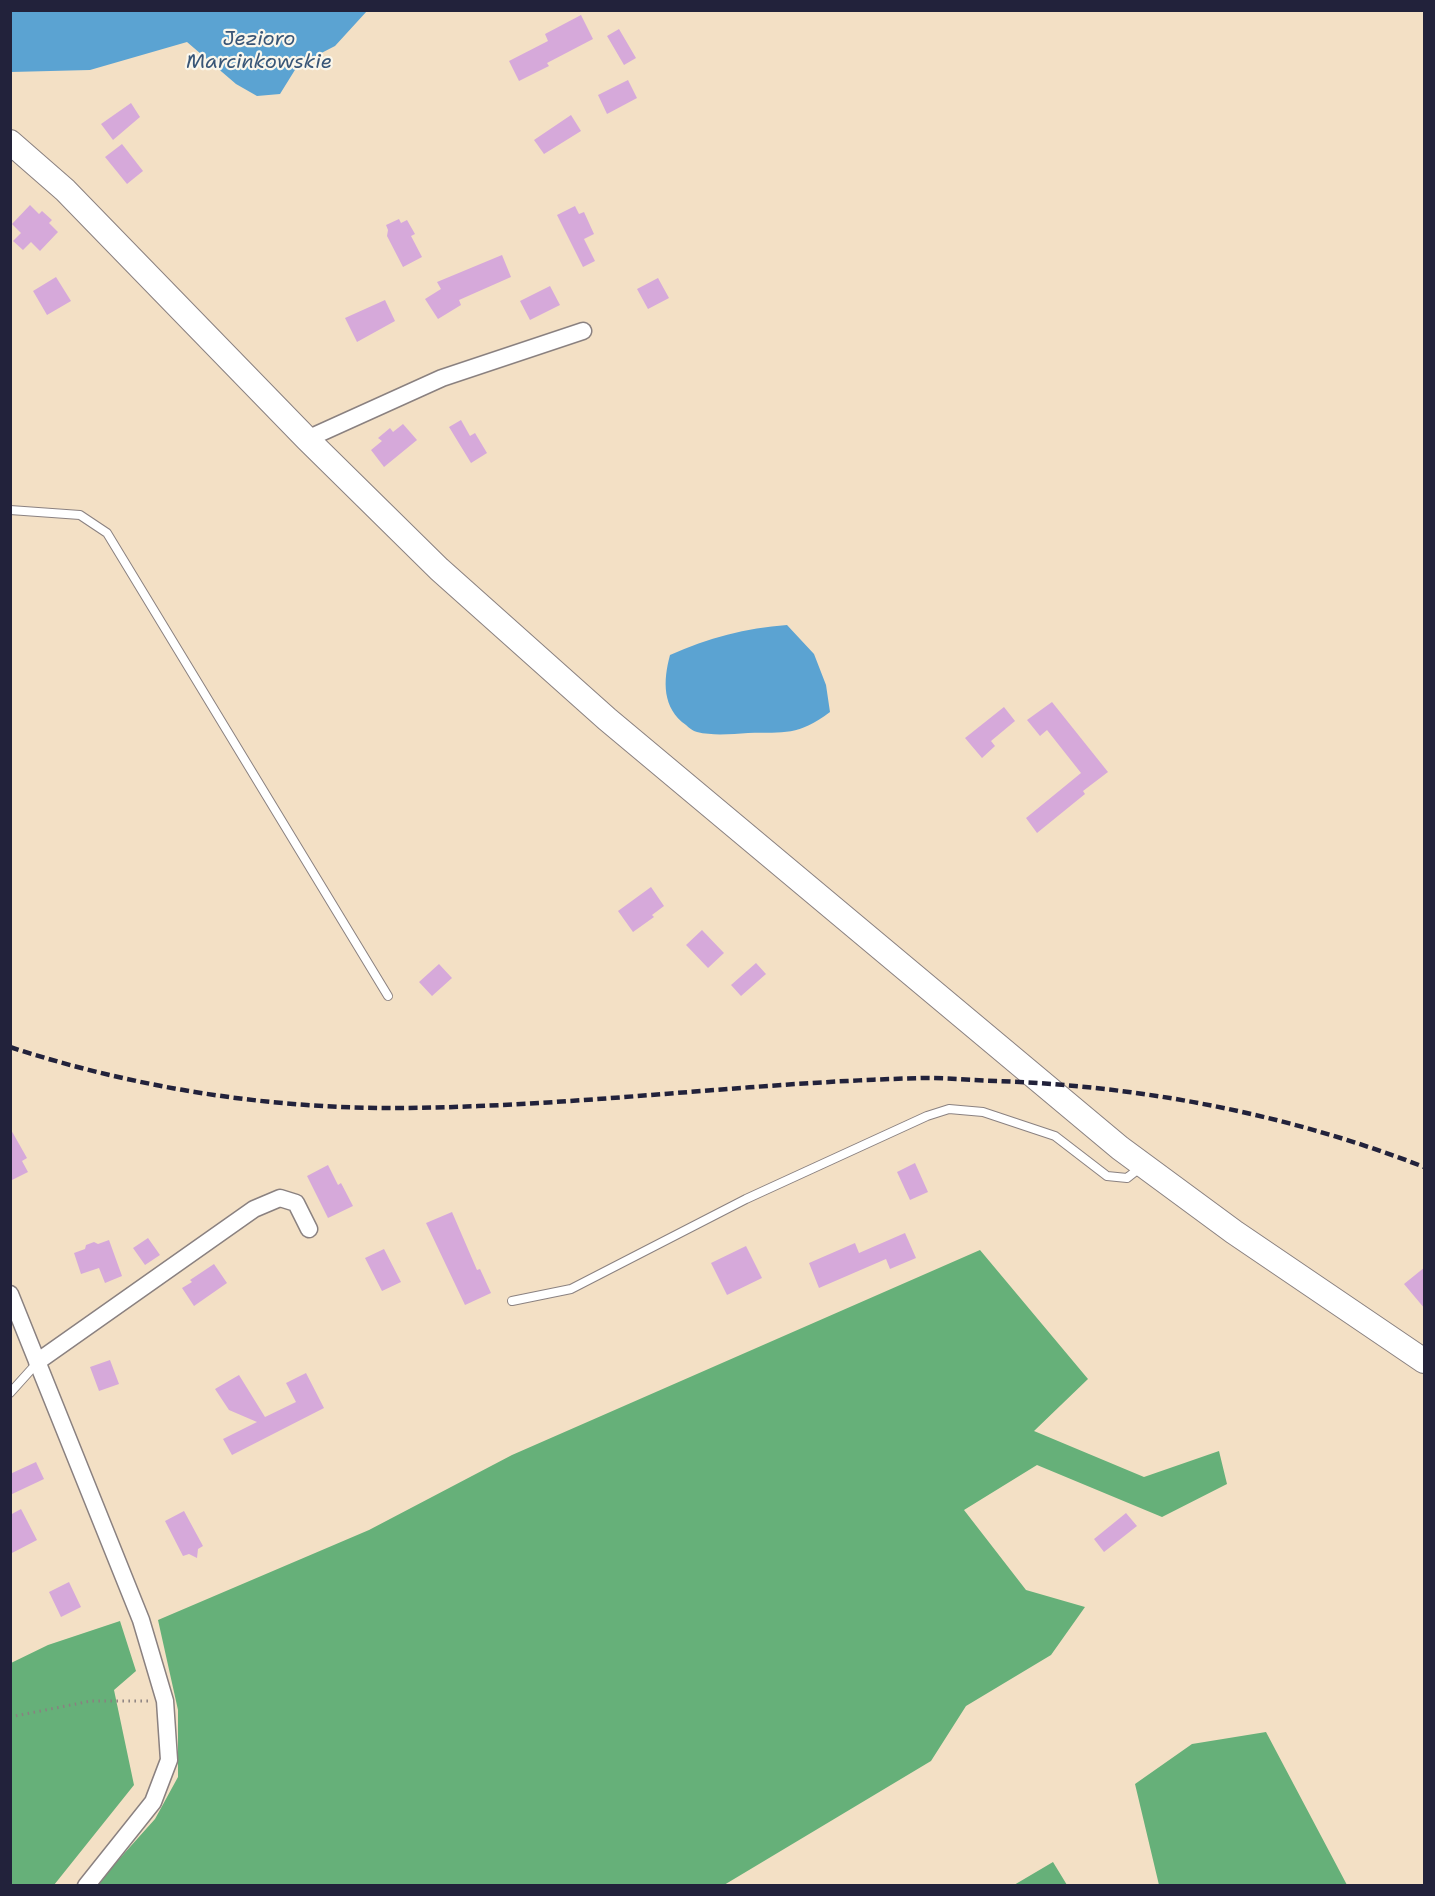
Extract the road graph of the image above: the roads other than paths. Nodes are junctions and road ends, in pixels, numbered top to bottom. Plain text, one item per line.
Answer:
1 (10, 142) edge
2 (583, 331) dead end
3 (308, 439) junction
4 (10, 510) edge
5 (388, 996) dead end
6 (1143, 1166) junction
7 (309, 1229) dead end
8 (10, 1294) edge
9 (512, 1301) dead end
10 (1425, 1361) edge
11 (37, 1362) junction
12 (10, 1393) edge
13 (86, 1886) edge

1 - 3 street
2 - 3 street
3 - 6 street
4 - 5 lane
6 - 9 lane
6 - 10 street
7 - 11 street
8 - 11 street
11 - 12 lane
11 - 13 street

